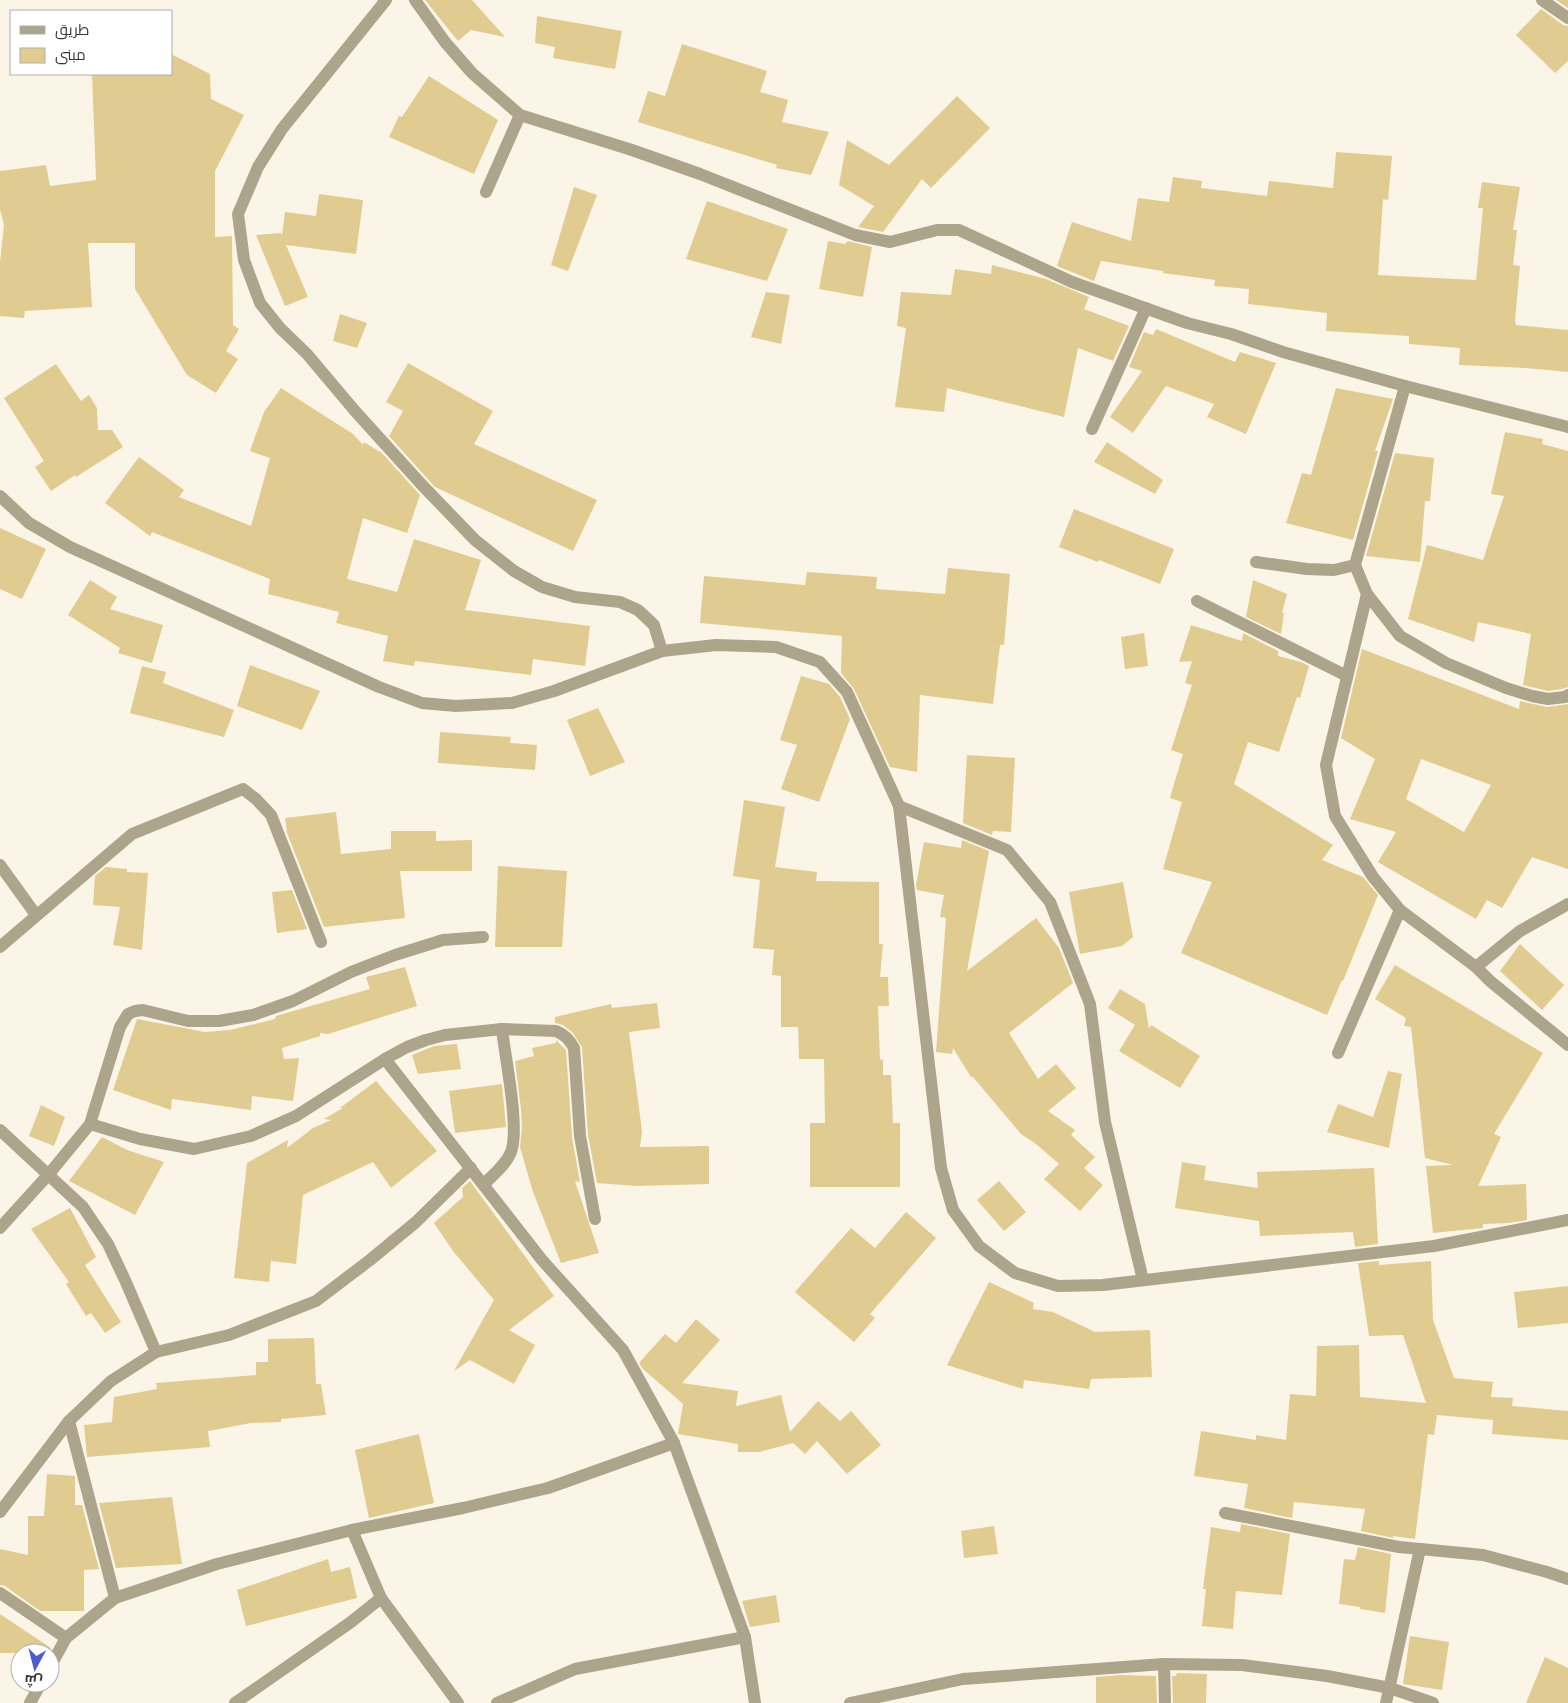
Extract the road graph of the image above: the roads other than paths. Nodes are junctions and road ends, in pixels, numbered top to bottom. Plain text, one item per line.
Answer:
1 (386, 0) edge
2 (415, 0) edge
3 (1542, 0) edge
4 (1568, 18) edge
5 (520, 115) junction
6 (486, 192) dead end
7 (1146, 308) junction
8 (1404, 386) junction
9 (1568, 427) edge
10 (1092, 429) dead end
11 (0, 496) edge
12 (1256, 562) dead end
13 (1355, 565) junction
14 (1368, 594) junction
15 (1197, 601) dead end
16 (662, 651) junction
17 (1347, 676) junction
18 (1568, 694) edge
19 (899, 806) junction
20 (0, 864) edge
21 (1568, 904) edge
22 (1400, 910) junction
23 (36, 915) junction
24 (483, 937) dead end
25 (321, 942) dead end
26 (0, 947) edge
27 (1476, 967) junction
28 (502, 1029) junction
29 (1568, 1046) edge
30 (1338, 1053) dead end
31 (385, 1059) junction
32 (90, 1124) junction
33 (0, 1130) edge
34 (471, 1168) junction
35 (49, 1174) junction
36 (484, 1184) junction
37 (595, 1219) dead end
38 (1568, 1220) edge
39 (0, 1228) edge
40 (1143, 1280) junction
41 (156, 1352) junction
42 (69, 1421) junction
43 (674, 1442) junction
44 (0, 1512) edge
45 (1225, 1513) dead end
46 (352, 1530) junction
47 (1420, 1549) junction
48 (1568, 1579) edge
49 (0, 1593) edge
50 (115, 1598) junction
51 (381, 1598) junction
52 (744, 1637) junction
53 (66, 1638) junction
54 (60, 1649) edge
55 (1164, 1664) junction
56 (1390, 1688) junction
57 (235, 1703) edge
58 (458, 1703) edge
59 (497, 1703) edge
60 (755, 1703) edge
61 (850, 1703) edge
62 (1165, 1703) edge
63 (1386, 1703) edge
64 (1433, 1703) edge

1 - 16 street
2 - 5 street
3 - 4 street
5 - 6 street
5 - 7 street
7 - 8 street
7 - 10 street
8 - 9 street
8 - 13 street
11 - 16 street
12 - 13 street
13 - 14 street
14 - 17 street
14 - 18 street
15 - 17 street
16 - 19 street
17 - 22 street
19 - 40 street
19 - 40 street
20 - 23 street
21 - 27 street
22 - 27 street
22 - 30 street
23 - 25 street
23 - 26 street
24 - 32 street
27 - 29 street
28 - 31 street
28 - 36 street
28 - 37 street
31 - 32 street
31 - 34 street
32 - 35 street
33 - 35 street
34 - 36 street
34 - 41 street
35 - 39 street
35 - 41 street
36 - 43 street
38 - 40 street
41 - 42 street
42 - 44 street
42 - 50 street
43 - 46 street
43 - 52 street
45 - 47 street
46 - 50 street
46 - 51 street
47 - 48 street
47 - 56 street
49 - 53 street
50 - 53 street
51 - 57 street
51 - 58 street
52 - 59 street
52 - 60 street
53 - 54 street
55 - 56 street
55 - 61 street
55 - 62 street
56 - 63 street
56 - 64 street

